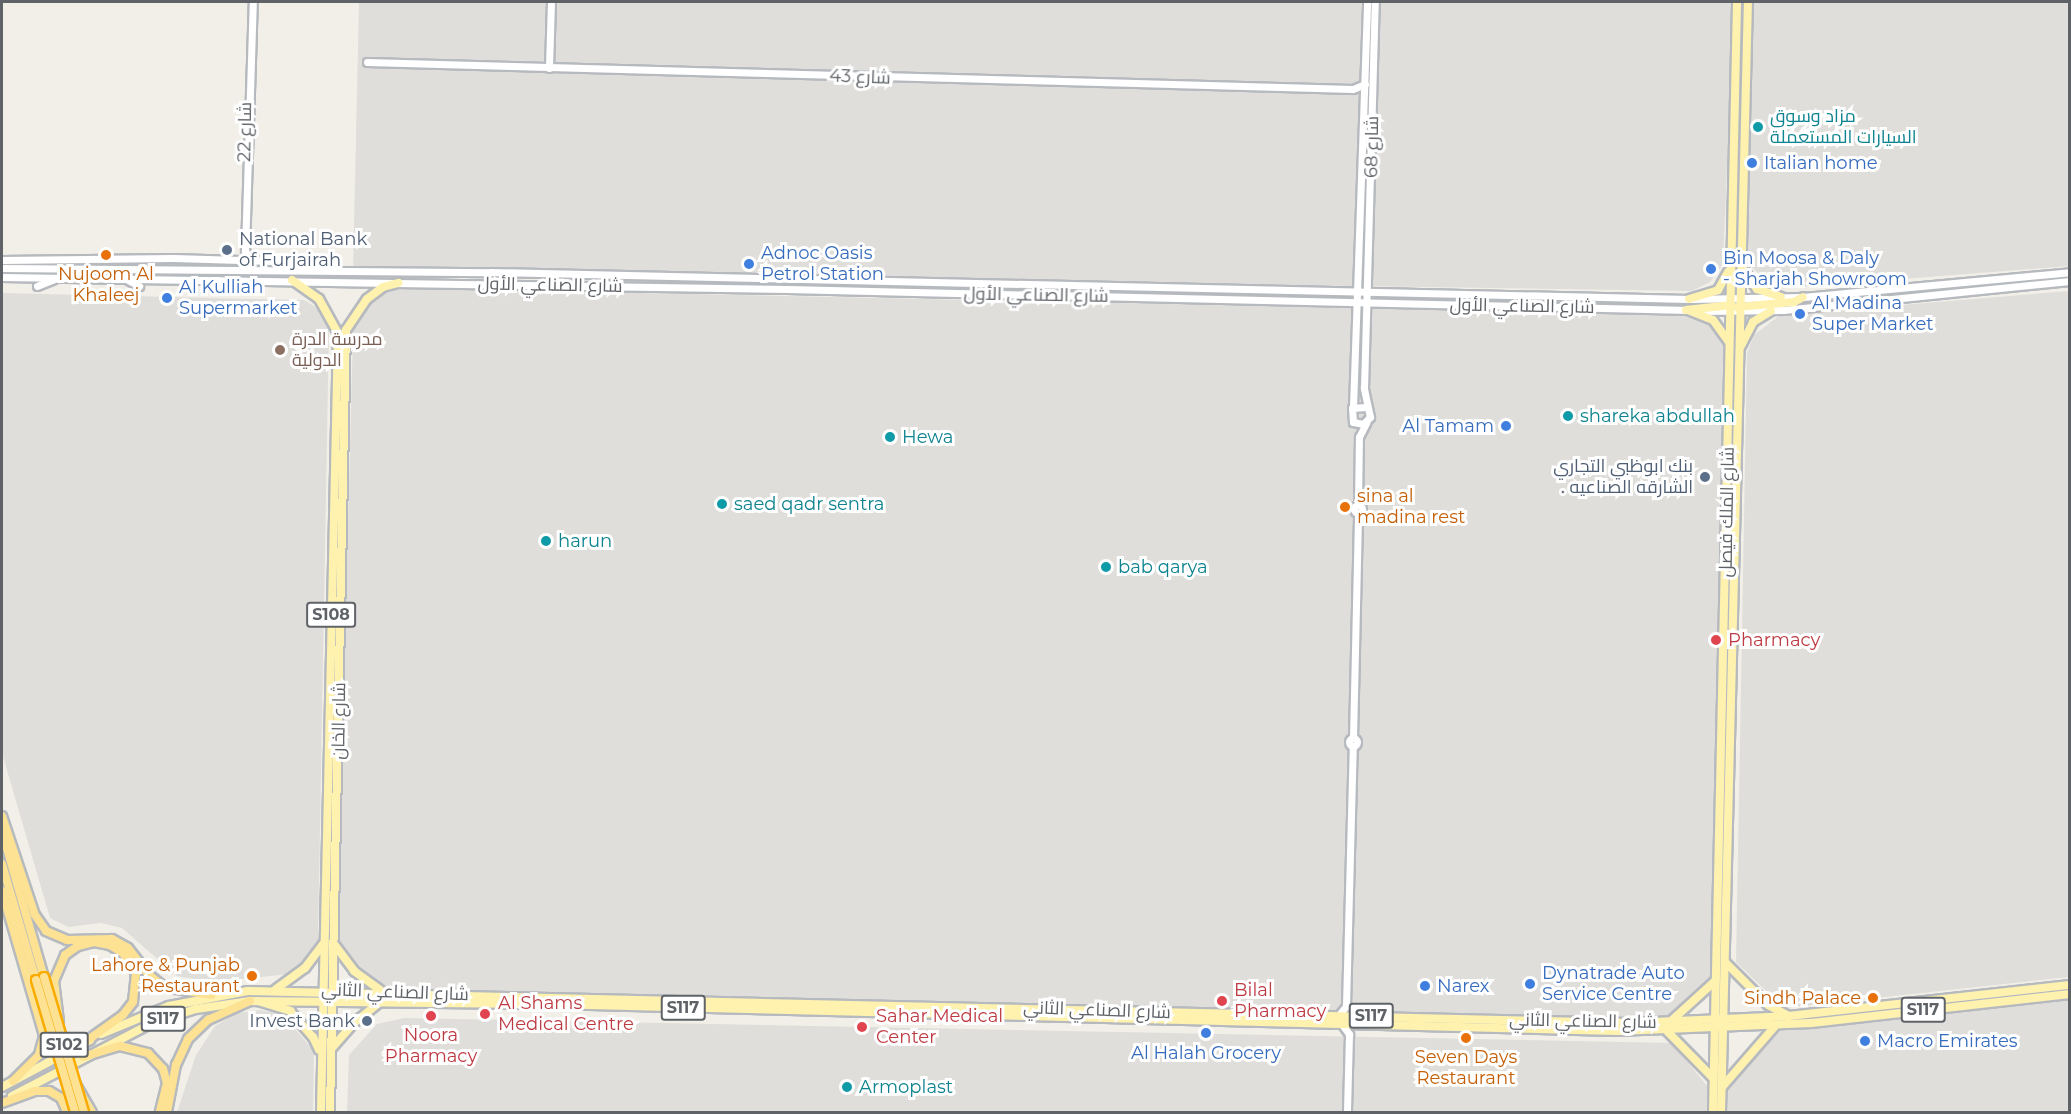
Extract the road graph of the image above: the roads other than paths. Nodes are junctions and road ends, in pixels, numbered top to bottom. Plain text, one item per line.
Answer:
1 (248, 2) edge
2 (253, 2) edge
3 (551, 2) edge
4 (1367, 2) edge
5 (1375, 2) edge
6 (1737, 2) edge
7 (1748, 2) edge
8 (1736, 51) junction
9 (367, 62) dead end
10 (549, 68) junction
11 (1746, 72) junction
12 (1365, 84) junction
13 (1353, 89) junction
14 (1365, 97) junction
15 (1731, 259) junction
16 (2, 260) edge
17 (44, 261) junction
18 (249, 261) junction
19 (239, 262) junction
20 (1742, 266) junction
21 (2, 268) edge
22 (31, 268) junction
23 (255, 268) junction
24 (319, 269) junction
25 (2070, 272) edge
26 (1359, 276) junction
27 (2, 277) edge
28 (57, 277) junction
29 (1369, 277) junction
30 (124, 278) junction
31 (192, 279) junction
32 (292, 280) junction
33 (2070, 281) edge
34 (398, 283) junction
35 (37, 286) dead end
36 (139, 286) dead end
37 (183, 286) dead end
38 (1345, 292) junction
39 (1359, 293) junction
40 (1368, 293) junction
41 (1386, 294) junction
42 (1782, 297) junction
43 (1803, 297) junction
44 (1689, 299) junction
45 (1343, 301) junction
46 (1359, 302) junction
47 (1368, 302) junction
48 (1379, 302) junction
49 (1740, 305) junction
50 (1729, 306) junction
51 (1686, 310) junction
52 (1771, 310) junction
53 (1367, 316) junction
54 (1358, 318) junction
55 (342, 331) junction
56 (1728, 343) junction
57 (1739, 350) junction
58 (1366, 406) junction
59 (1353, 407) junction
60 (1353, 422) junction
61 (1366, 423) junction
62 (1359, 437) junction
63 (2, 816) edge
64 (2, 831) edge
65 (2, 864) edge
66 (2, 891) edge
67 (325, 940) junction
68 (334, 943) junction
69 (1725, 962) junction
70 (40, 979) junction
71 (1715, 981) junction
72 (2070, 985) edge
73 (274, 990) junction
74 (318, 990) junction
75 (332, 990) junction
76 (387, 992) junction
77 (2070, 994) edge
78 (211, 995) junction
79 (342, 996) junction
80 (253, 1000) junction
81 (317, 1000) junction
82 (332, 1000) junction
83 (381, 1002) junction
84 (1346, 1006) junction
85 (1353, 1016) junction
86 (1788, 1016) junction
87 (1339, 1019) junction
88 (1358, 1024) junction
89 (58, 1025) junction
90 (1724, 1025) junction
91 (1776, 1025) junction
92 (1668, 1026) junction
93 (1714, 1026) junction
94 (1349, 1034) junction
95 (85, 1042) junction
96 (330, 1052) junction
97 (83, 1057) junction
98 (321, 1060) junction
99 (1714, 1079) junction
100 (75, 1083) junction
101 (5, 1085) edge
102 (1721, 1089) junction
103 (2, 1103) edge
104 (67, 1113) edge
105 (75, 1113) edge
106 (84, 1113) edge
107 (92, 1113) edge
108 (160, 1113) edge
109 (167, 1113) edge
110 (321, 1113) edge
111 (330, 1113) edge
112 (1347, 1113) edge
113 (1713, 1113) edge
114 (1721, 1113) edge

1 - 19 main road, شارع 22
2 - 18 main road, شارع 22
3 - 10 main road
4 - 12 main road, شارع 68
5 - 29 main road, شارع 68
6 - 8 main road, شارع الملك فيصل
7 - 11 main road, شارع الملك فيصل
8 - 11 main road
8 - 15 main road, شارع الملك فيصل
9 - 10 main road, شارع 43
10 - 13 main road, شارع 43
11 - 20 main road, شارع الملك فيصل
12 - 13 main road, شارع 43
12 - 14 main road, شارع 68
13 - 14 main road
14 - 26 main road, شارع 68
15 - 44 main road
15 - 50 main road, شارع الملك فيصل
16 - 17 main road
17 - 19 main road
17 - 22 main road
18 - 19 main road
18 - 23 main road
18 - 24 main road
20 - 42 main road
20 - 49 main road, شارع الملك فيصل
21 - 22 main road, شارع الصناعي الأول
22 - 23 main road, شارع الصناعي الأول
23 - 24 main road, شارع الصناعي الأول
24 - 38 main road, شارع الصناعي الأول
25 - 43 main road, شارع الصناعي الأول
26 - 38 main road
26 - 39 main road, شارع 68
27 - 28 main road, شارع الصناعي الأول
28 - 30 main road, شارع الصناعي الأول
28 - 35 main road
29 - 40 main road, شارع 68
29 - 41 main road
30 - 31 main road, شارع الصناعي الأول
30 - 36 main road
31 - 32 main road, شارع الصناعي الأول
31 - 37 main road
32 - 34 main road, شارع الصناعي الأول
32 - 55 main road
33 - 52 main road, شارع الصناعي الأول
34 - 45 main road, شارع الصناعي الأول
34 - 55 main road
38 - 39 main road, شارع الصناعي الأول
39 - 40 main road, شارع الصناعي الأول
39 - 46 main road, شارع 68
40 - 41 main road, شارع الصناعي الأول
40 - 47 main road, شارع 68
41 - 44 main road, شارع الصناعي الأول
42 - 43 main road, شارع الصناعي الأول
42 - 49 main road, شارع الصناعي الأول
43 - 49 main road
44 - 50 main road, شارع الصناعي الأول
45 - 46 main road, شارع الصناعي الأول
45 - 54 main road
46 - 47 main road, شارع الصناعي الأول
46 - 54 main road, شارع 68
47 - 48 main road, شارع الصناعي الأول
47 - 53 main road, شارع 68
48 - 51 main road, شارع الصناعي الأول
48 - 53 main road
49 - 50 main road
49 - 50 main road, شارع الصناعي الأول
49 - 52 main road, شارع الصناعي الأول
49 - 57 main road, شارع الملك فيصل
50 - 51 main road
50 - 56 main road, شارع الملك فيصل
51 - 56 main road
52 - 57 main road
53 - 58 main road, شارع 68
54 - 59 main road, شارع 68
55 - 67 main road, شارع الخان / S108
55 - 68 main road, شارع الخان / S108
56 - 71 main road, شارع الملك فيصل
57 - 69 main road, شارع الملك فيصل
58 - 59 main road
58 - 61 main road
59 - 60 main road
60 - 61 main road
60 - 62 main road
61 - 62 main road
62 - 84 main road
63 - 78 highway
64 - 70 highway, S102
65 - 70 highway, S102
66 - 101 highway
67 - 73 main road
67 - 74 main road, شارع الخان / S108
68 - 75 main road, شارع الخان / S108
68 - 76 main road
69 - 86 main road
69 - 90 main road, شارع الملك فيصل
70 - 89 highway, S102, bridge
70 - 105 highway, S102, bridge
71 - 92 main road
71 - 93 main road, شارع الملك فيصل
72 - 86 main road, شارع الصناعي الثاني / S117
73 - 74 main road, شارع الصناعي الثاني / S117
73 - 78 main road, شارع الصناعي الثاني / S117
74 - 75 main road, شارع الصناعي الثاني / S117
74 - 81 main road, شارع الخان / S108
75 - 79 main road, شارع الصناعي الثاني / S117
75 - 82 main road, شارع الخان / S108
76 - 79 main road, شارع الصناعي الثاني / S117
76 - 87 main road, شارع الصناعي الثاني / S117
77 - 91 main road, شارع الصناعي الثاني / S117
78 - 95 main road, شارع الصناعي الثاني / S117
79 - 82 main road, شارع الصناعي الثاني / S117
79 - 83 main road, شارع الصناعي الثاني / S117
80 - 81 main road, شارع الصناعي الثاني / S117
80 - 97 main road, شارع الصناعي الثاني / S117
80 - 98 main road
80 - 109 highway
81 - 82 main road, شارع الصناعي الثاني / S117
81 - 98 main road, شارع الخان / S108
82 - 96 main road, شارع الخان / S108
83 - 87 main road, شارع الصناعي الثاني / S117
83 - 96 main road
84 - 85 main road
84 - 87 main road
85 - 87 main road, شارع الصناعي الثاني / S117
85 - 92 main road, شارع الصناعي الثاني / S117
86 - 90 main road, شارع الصناعي الثاني / S117
87 - 88 main road, شارع الصناعي الثاني / S117
87 - 94 main road
88 - 92 main road, شارع الصناعي الثاني / S117
88 - 94 main road
89 - 95 highway, bridge
89 - 100 highway, S102, bridge
90 - 91 main road, شارع الصناعي الثاني / S117
90 - 93 main road, شارع الصناعي الثاني / S117
90 - 102 main road, شارع الملك فيصل
91 - 102 main road
92 - 93 main road, شارع الصناعي الثاني / S117
92 - 99 main road
93 - 99 main road, شارع الملك فيصل
94 - 112 main road
95 - 101 main road, شارع الصناعي الثاني / S117
96 - 111 main road, شارع الخان / S108
97 - 103 main road, شارع الصناعي الثاني / S117
97 - 108 highway
98 - 110 main road, شارع الخان / S108
99 - 113 main road, شارع الملك فيصل
100 - 106 highway, S102, bridge
100 - 107 highway, bridge
102 - 114 main road, شارع الملك فيصل
103 - 104 highway

